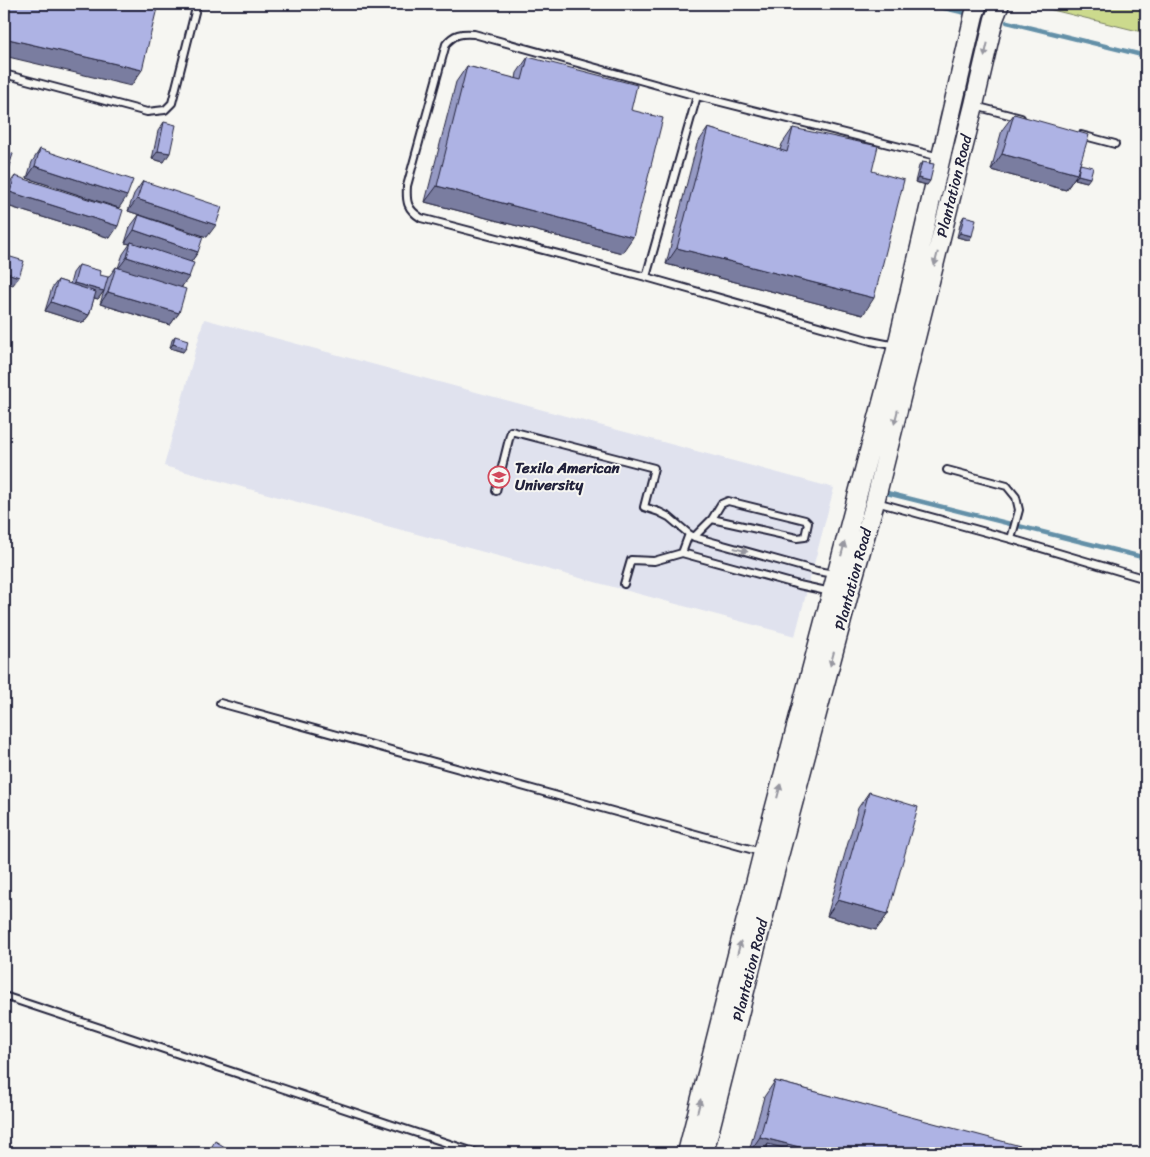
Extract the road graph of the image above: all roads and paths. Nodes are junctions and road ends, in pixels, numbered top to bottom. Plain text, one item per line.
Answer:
1 (197, 4) edge
2 (978, 4) edge
3 (1000, 4) edge
4 (4, 74) edge
5 (696, 96) junction
6 (974, 105) junction
7 (1030, 121) edge
8 (1077, 134) edge
9 (1115, 144) dead end
10 (941, 157) junction
11 (646, 277) junction
12 (905, 348) junction
13 (947, 470) dead end
14 (496, 491) dead end
15 (875, 502) junction
16 (712, 519) junction
17 (692, 535) junction
18 (1011, 539) junction
19 (682, 553) junction
20 (1146, 579) edge
21 (624, 584) dead end
22 (842, 585) junction
23 (220, 703) dead end
24 (771, 854) junction
25 (4, 996) edge
26 (477, 1153) edge
27 (687, 1153) edge
28 (704, 1153) edge

1 - 4 lane
2 - 10 street, Plantation Road
3 -> 6 street, Plantation Road
5 - 10 lane
5 - 11 lane
5 - 11 lane
6 - 7 lane
6 -> 12 street, Plantation Road
8 - 9 lane
10 - 12 street, Plantation Road
11 - 12 lane
12 -> 15 street, Plantation Road
22 -> 12 street, Plantation Road
13 - 18 lane
14 - 17 lane
15 - 18 lane
15 - 22 street, Plantation Road
16 - 16 lane
16 - 17 lane
17 - 19 lane
17 -> 22 lane
18 - 20 lane
19 - 21 lane
19 - 22 lane
22 - 24 street, Plantation Road
23 - 24 lane
27 -> 24 street, Plantation Road
24 - 28 street, Plantation Road
25 - 26 lane

